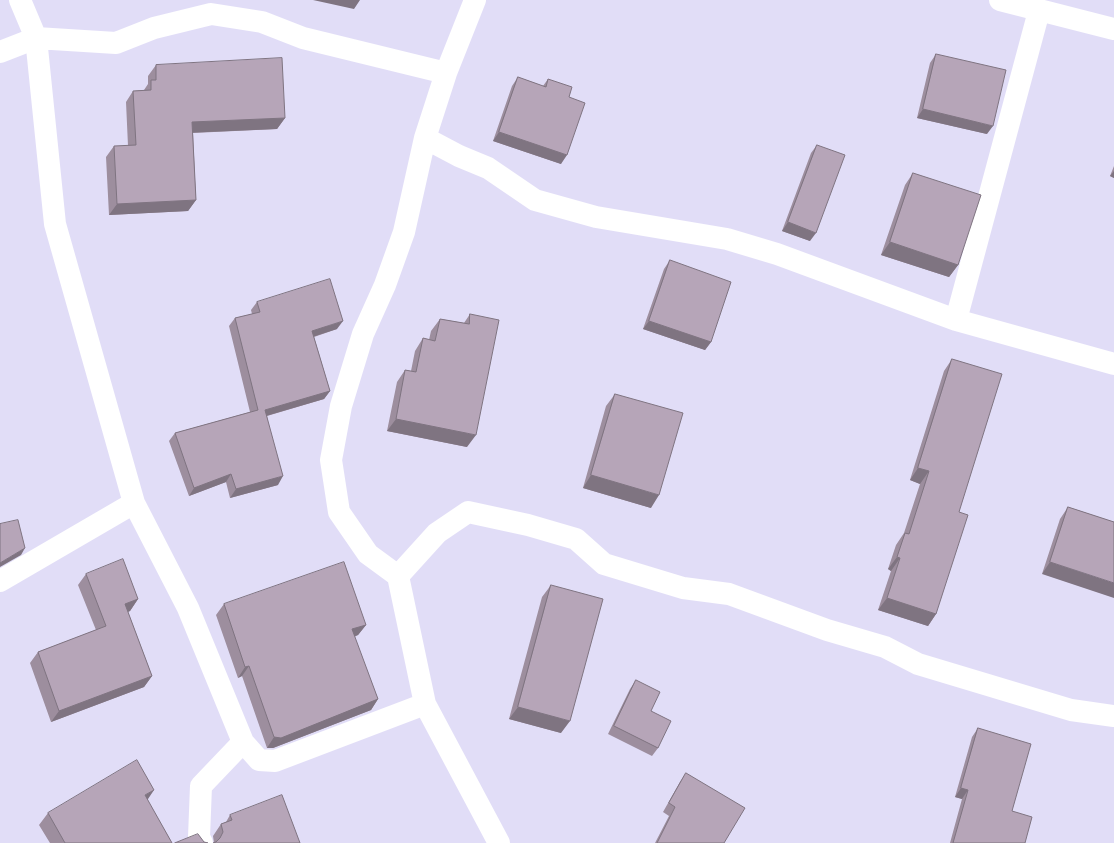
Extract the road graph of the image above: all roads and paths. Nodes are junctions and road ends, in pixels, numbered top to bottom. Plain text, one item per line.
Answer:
1 (20, 0) edge
2 (475, 0) edge
3 (1000, 0) edge
4 (1040, 11) junction
5 (1114, 29) edge
6 (36, 38) junction
7 (0, 52) edge
8 (446, 73) junction
9 (425, 138) junction
10 (956, 320) junction
11 (1114, 364) edge
12 (134, 503) junction
13 (398, 576) junction
14 (0, 581) edge
15 (425, 704) junction
16 (1114, 716) edge
17 (243, 742) junction
18 (202, 843) edge
19 (499, 843) edge

1 - 6 street
2 - 8 street
3 - 4 street
4 - 5 street
4 - 10 street
6 - 7 street
6 - 8 street
6 - 12 street
8 - 9 street
9 - 10 street
9 - 13 street
10 - 11 street
12 - 14 street
12 - 17 street
13 - 15 street
13 - 16 street
15 - 17 street
15 - 19 street
17 - 18 street

